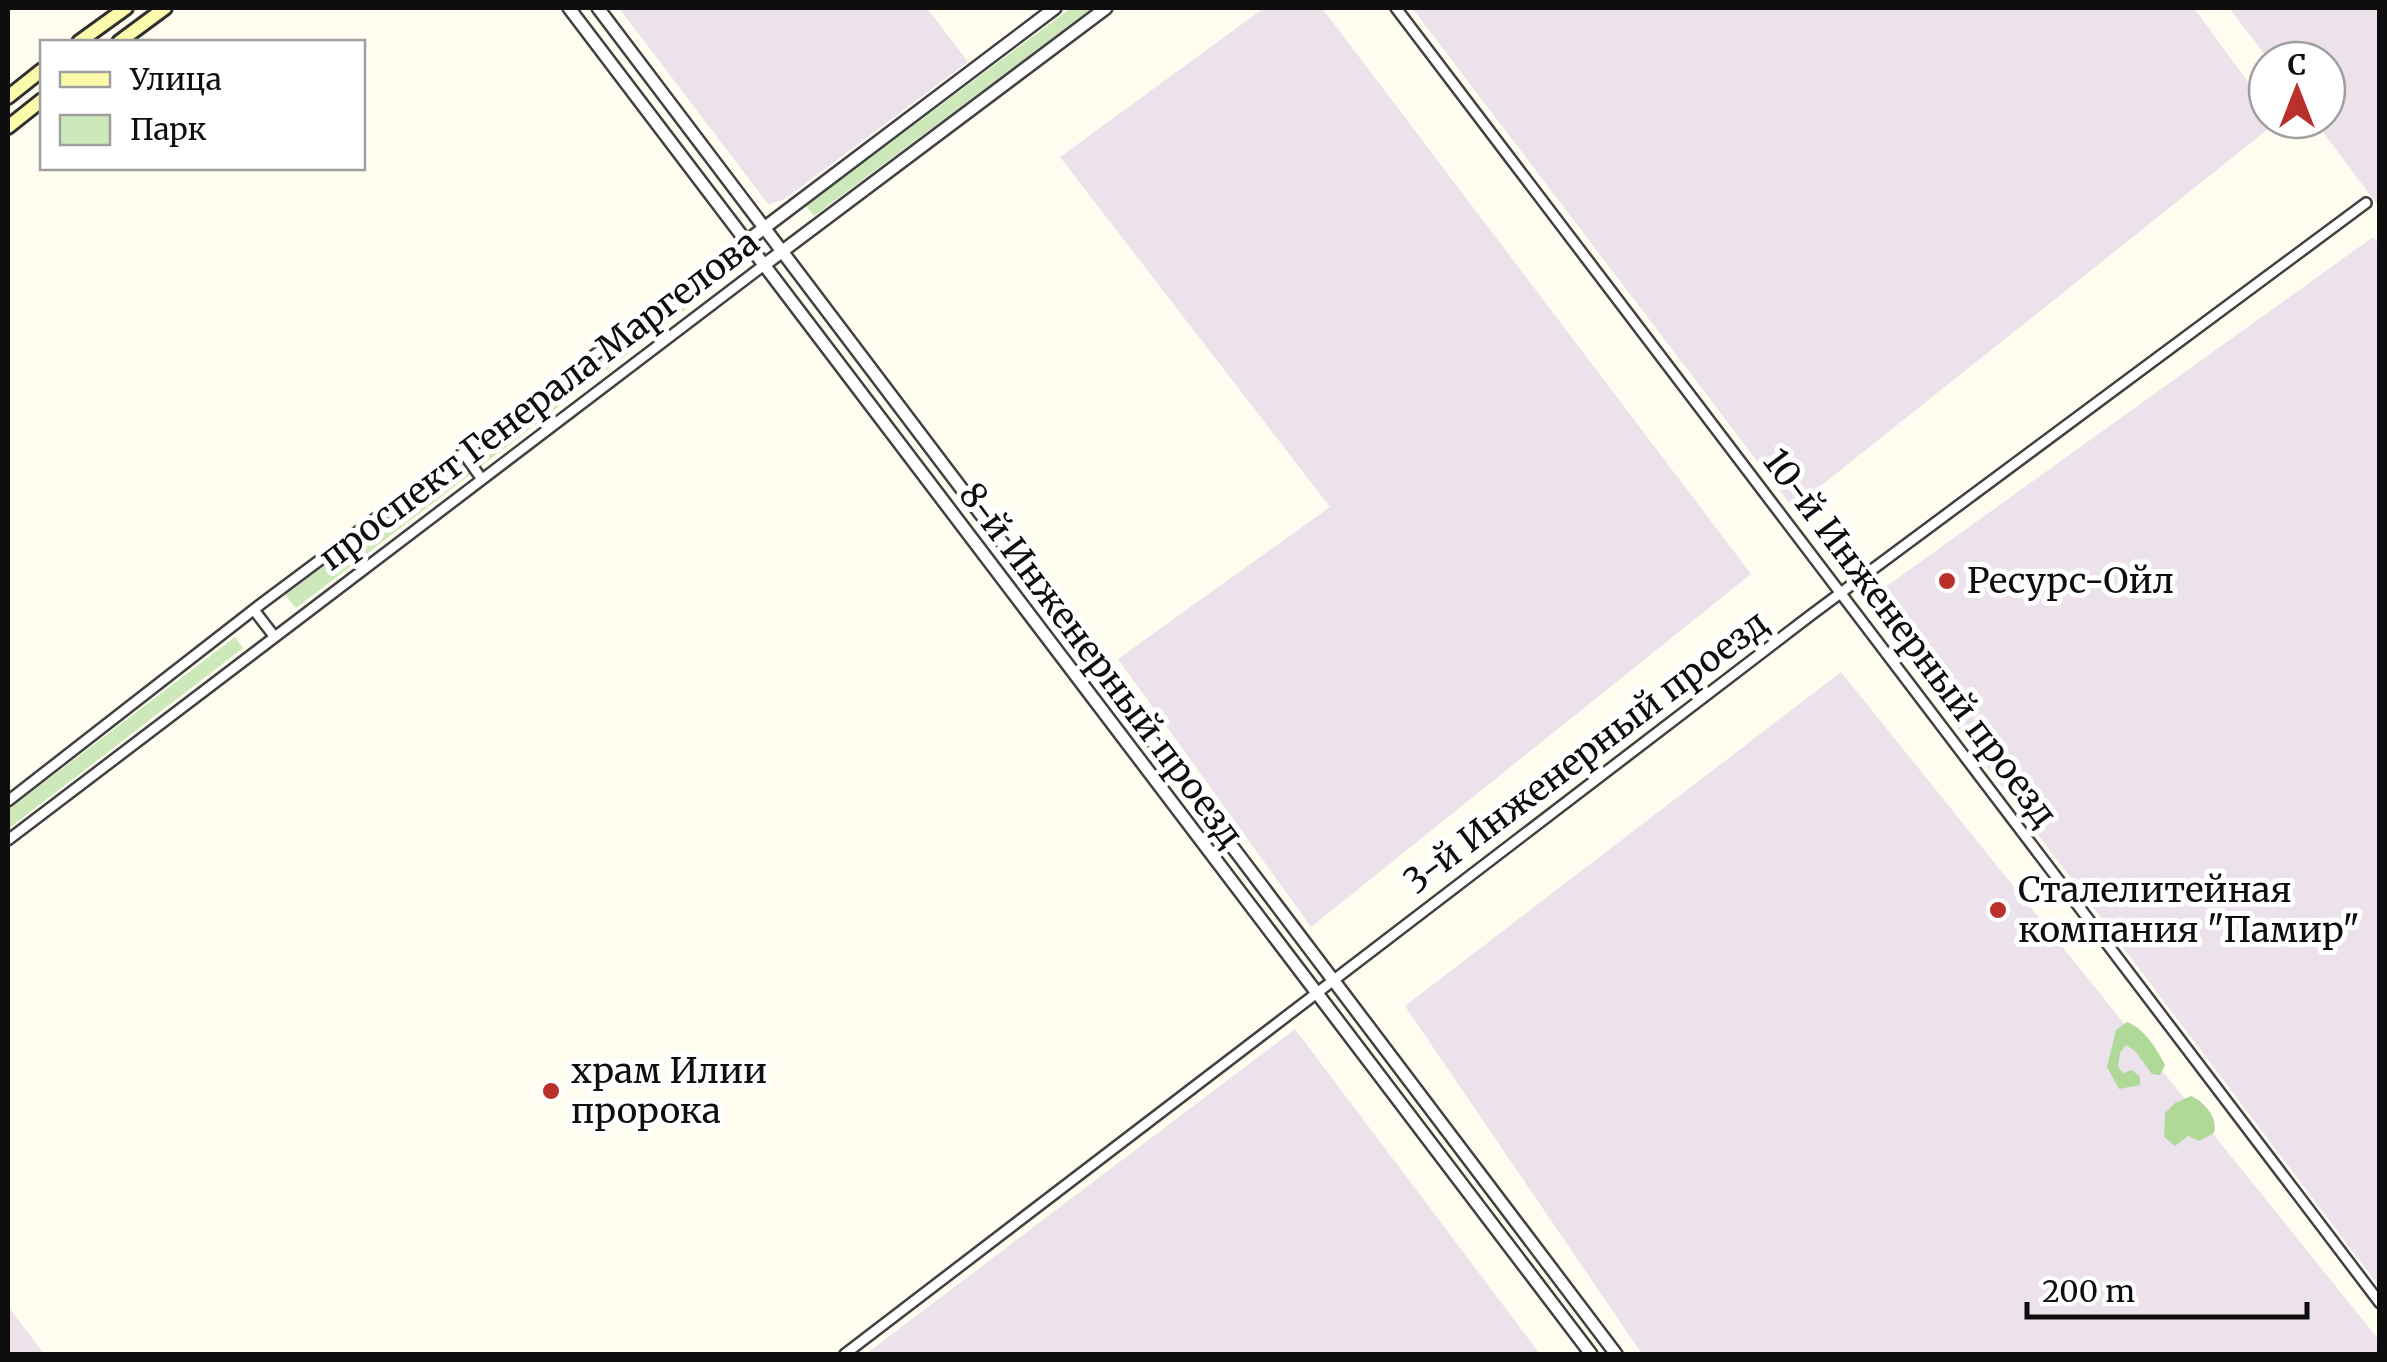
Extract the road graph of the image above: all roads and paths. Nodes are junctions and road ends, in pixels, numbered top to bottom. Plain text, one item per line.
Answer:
1 (126, 8) edge
2 (165, 8) edge
3 (569, 8) edge
4 (598, 8) edge
5 (1056, 8) edge
6 (1106, 8) edge
7 (1396, 8) edge
8 (82, 40) edge
9 (122, 40) edge
10 (40, 72) edge
11 (8, 96) edge
12 (40, 102) edge
13 (8, 127) edge
14 (719, 169) junction
15 (702, 182) junction
16 (2366, 203) dead end
17 (764, 228) junction
18 (747, 241) junction
19 (782, 252) junction
20 (764, 265) junction
21 (461, 457) junction
22 (481, 478) junction
23 (1841, 592) junction
24 (254, 610) junction
25 (274, 636) junction
26 (8, 801) edge
27 (8, 840) edge
28 (1232, 849) junction
29 (1215, 861) junction
30 (1332, 981) junction
31 (1315, 993) junction
32 (2380, 1303) edge
33 (845, 1354) edge
34 (1591, 1354) edge
35 (1616, 1354) edge

1 - 8 main road
2 - 9 main road
3 - 15 street, 8-й Инженерный проезд
4 - 14 street, 8-й Инженерный проезд
5 - 17 street, проспект Генерала Маргелова
6 - 19 street, проспект Генерала Маргелова
7 - 23 street, 10-й Инженерный проезд
10 - 11 main road
12 - 13 main road
14 - 15 street
14 - 17 street, 8-й Инженерный проезд
15 - 18 street, 8-й Инженерный проезд
16 - 23 street, 3-й Инженерный проезд
17 - 18 street, проспект Генерала Маргелова
17 - 19 street, 8-й Инженерный проезд
18 - 20 street, 8-й Инженерный проезд
18 - 21 street, проспект Генерала Маргелова
19 - 20 street, проспект Генерала Маргелова
19 - 28 street, 8-й Инженерный проезд
20 - 22 street, проспект Генерала Маргелова
20 - 29 street, 8-й Инженерный проезд
21 - 22 street
21 - 24 street, проспект Генерала Маргелова
22 - 25 street, проспект Генерала Маргелова
23 - 30 street, 3-й Инженерный проезд
23 - 32 street, 10-й Инженерный проезд
24 - 25 street
24 - 26 street, проспект Генерала Маргелова
25 - 27 street, проспект Генерала Маргелова
28 - 29 street
28 - 30 street, 8-й Инженерный проезд
29 - 31 street, 8-й Инженерный проезд
30 - 31 street, 3-й Инженерный проезд
30 - 35 street, 8-й Инженерный проезд
31 - 33 street, 3-й Инженерный проезд
31 - 34 street, 8-й Инженерный проезд

